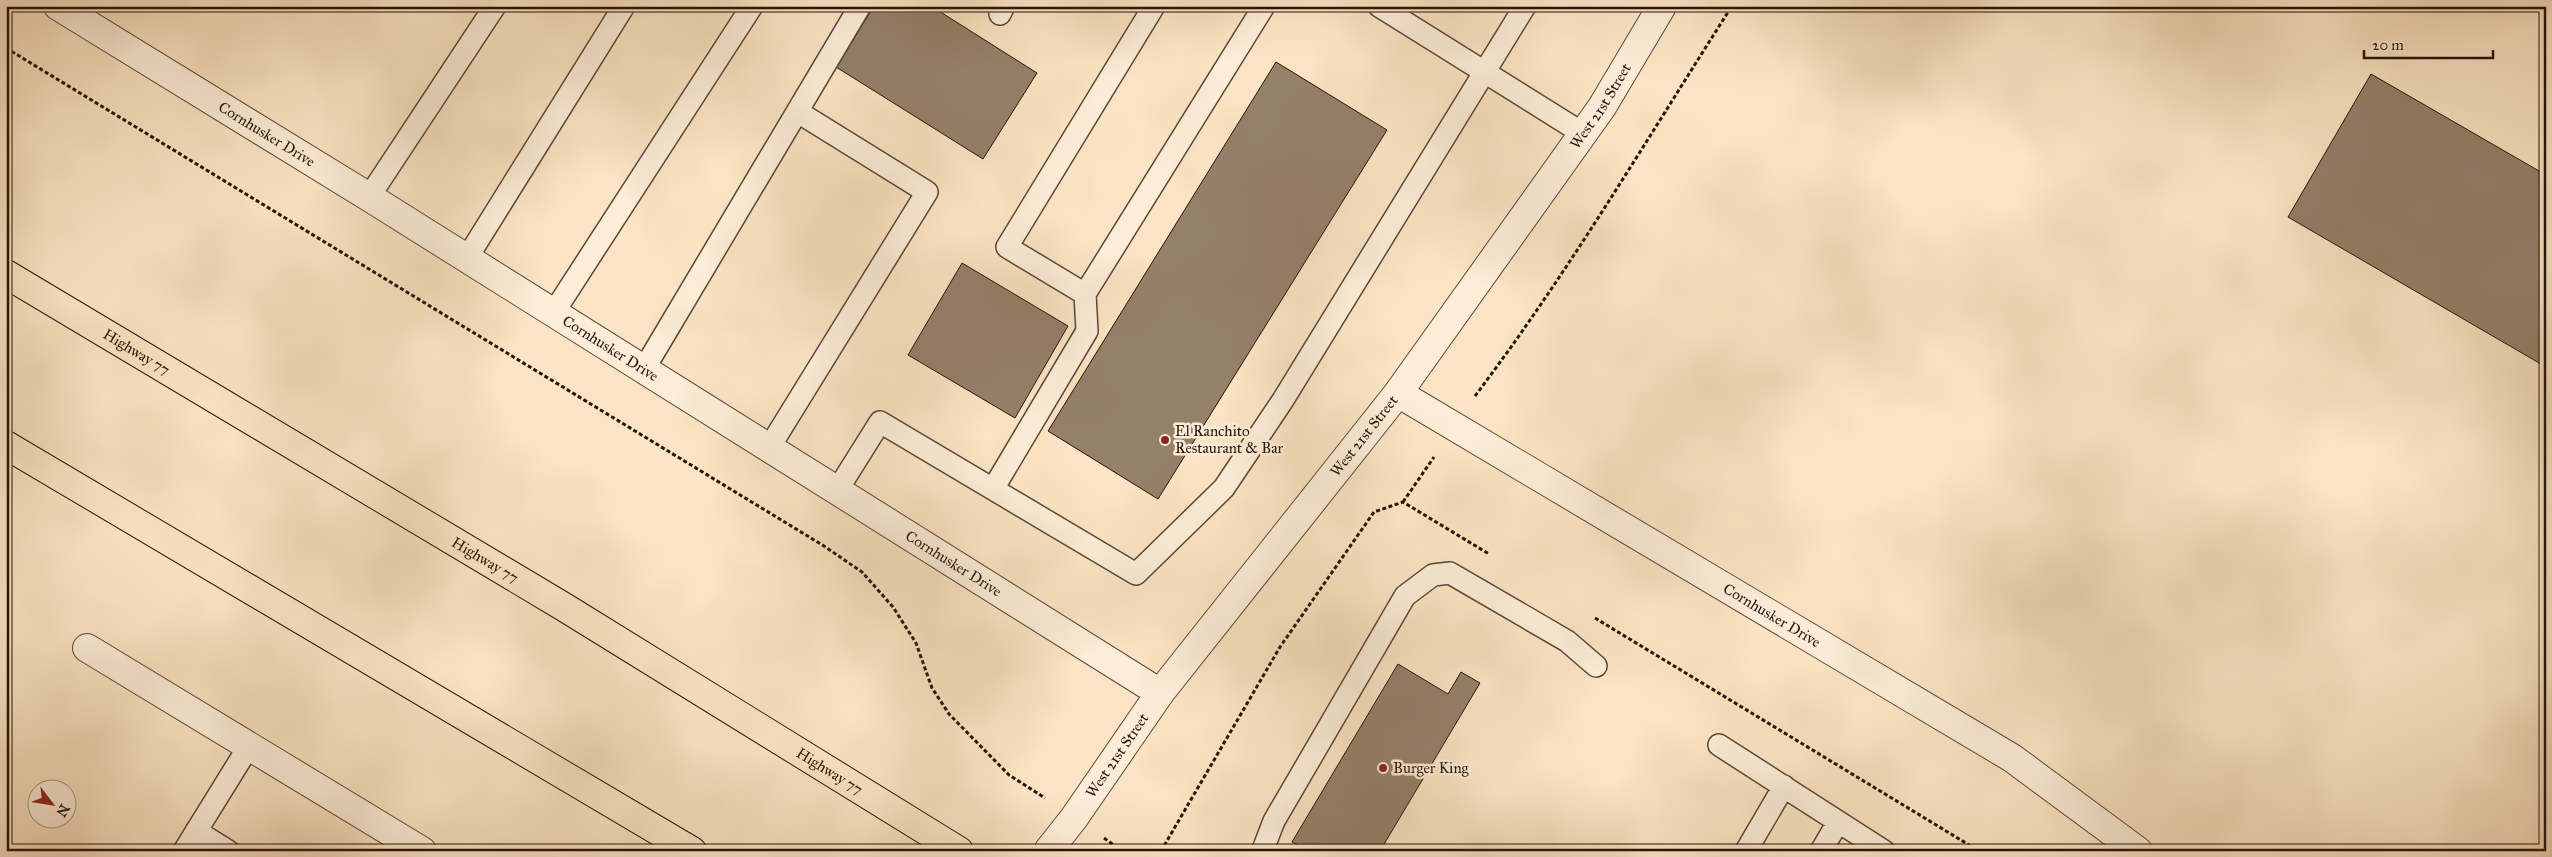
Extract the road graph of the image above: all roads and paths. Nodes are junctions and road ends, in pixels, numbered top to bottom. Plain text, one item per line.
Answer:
1 (58, 6) edge
2 (495, 6) edge
3 (624, 6) edge
4 (752, 6) edge
5 (860, 6) edge
6 (1154, 6) edge
7 (1264, 6) edge
8 (1379, 6) edge
9 (1525, 6) edge
10 (1662, 6) edge
11 (1732, 6) edge
12 (6, 48) edge
13 (1483, 71) junction
14 (798, 112) junction
15 (1582, 133) junction
16 (370, 197) junction
17 (467, 258) junction
18 (6, 274) edge
19 (1085, 294) junction
20 (554, 312) junction
21 (644, 369) junction
22 (1398, 393) junction
23 (1453, 425) junction
24 (6, 445) edge
25 (769, 448) junction
26 (838, 489) junction
27 (993, 489) junction
28 (1404, 502) dead end
29 (87, 648) dead end
30 (1596, 666) dead end
31 (1160, 694) junction
32 (1742, 707) dead end
33 (1719, 745) dead end
34 (249, 746) junction
35 (1784, 786) junction
36 (1074, 818) junction
37 (1838, 822) junction
38 (196, 831) junction
39 (184, 851) edge
40 (228, 851) edge
41 (422, 851) edge
42 (692, 851) edge
43 (958, 851) edge
44 (1048, 851) edge
45 (1122, 851) edge
46 (1265, 851) edge
47 (1746, 851) edge
48 (1821, 851) edge
49 (1884, 851) edge
50 (1980, 851) edge
51 (2138, 851) edge

1 - 16 street, Cornhusker Drive
2 - 16 lane
3 - 17 lane
4 - 20 lane
5 - 14 lane
6 - 19 lane
7 - 19 lane
8 - 13 lane
9 - 13 lane
10 - 15 street, West 21st Street
11 - 23 path
12 - 36 path
13 - 15 lane
13 - 27 lane
14 - 21 lane
14 - 25 lane
15 - 22 street, West 21st Street
16 - 17 street, Cornhusker Drive
17 - 20 street, Cornhusker Drive
18 - 43 highway, Highway 77
19 - 27 lane
20 - 21 street, Cornhusker Drive
21 - 25 street, Cornhusker Drive
22 - 23 street, Cornhusker Drive
22 - 31 street, West 21st Street
23 - 28 path
23 - 51 street, Cornhusker Drive
24 - 42 highway
25 - 26 street, Cornhusker Drive
26 - 27 lane
26 - 31 street, Cornhusker Drive
29 - 34 street
30 - 46 lane
31 - 36 street, West 21st Street
32 - 50 path
33 - 35 lane
34 - 38 lane
34 - 41 street
35 - 37 lane
35 - 47 lane
36 - 44 street, West 21st Street
36 - 45 path
37 - 48 lane
37 - 49 lane
38 - 39 lane
38 - 40 lane

